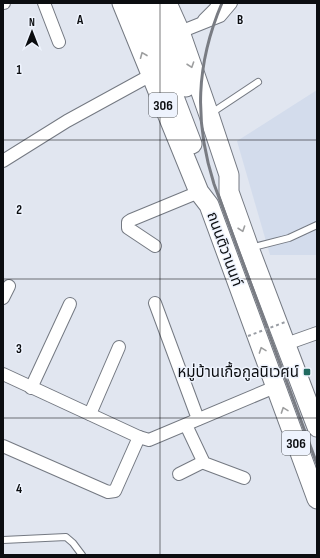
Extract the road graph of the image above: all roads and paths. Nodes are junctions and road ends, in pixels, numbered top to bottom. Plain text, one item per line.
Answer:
1 (44, 3) edge
2 (122, 3) edge
3 (138, 3) edge
4 (153, 3) edge
5 (167, 3) edge
6 (219, 3) edge
7 (231, 3) edge
8 (199, 24) junction
9 (180, 32) junction
10 (59, 42) dead end
11 (151, 75) junction
12 (258, 82) dead end
13 (209, 115) junction
14 (3, 161) edge
15 (229, 192) junction
16 (204, 199) junction
17 (317, 225) edge
18 (155, 246) dead end
19 (249, 248) junction
20 (9, 286) dead end
21 (3, 298) edge
22 (155, 303) dead end
23 (70, 304) dead end
24 (288, 321) dead end
25 (317, 333) edge
26 (248, 336) dead end
27 (286, 344) junction
28 (119, 347) dead end
29 (3, 374) edge
30 (276, 387) junction
31 (32, 388) junction
32 (90, 414) junction
33 (198, 419) junction
34 (315, 419) edge
35 (186, 425) junction
36 (139, 437) junction
37 (3, 446) edge
38 (203, 462) junction
39 (179, 474) dead end
40 (244, 478) dead end
41 (317, 499) edge
42 (3, 540) edge
43 (82, 555) edge

1 - 10 street
11 -> 2 main road, ถนนติวานนท์ / 306
3 - 16 main road, 306
4 - 15 main road, 306
5 - 9 main road, ถนนติวานนท์ / 306
6 - 8 street
7 - 8 street
8 - 9 street
9 -> 13 main road, ถนนติวานนท์ / 306
11 - 14 street
11 - 16 main road, ถนนติวานนท์ / 306
12 - 13 lane
13 - 15 main road, ถนนติวานนท์ / 306
15 -> 19 main road, ถนนติวานนท์ / 306
16 - 18 street
30 -> 16 main road, ถนนติวานนท์ / 306
17 - 19 lane
19 - 27 main road, ถนนติวานนท์ / 306
20 - 21 street
22 - 33 street
23 - 31 street
24 - 26 path, bridge
25 - 27 street
27 - 34 main road, ถนนติวานนท์ / 306
28 - 32 street
29 - 31 street
30 - 33 street
41 -> 30 main road, ถนนติวานนท์ / 306
31 - 32 street
32 - 36 street
33 - 35 street
35 - 36 street
35 - 38 street
36 - 37 street
38 - 39 street
38 - 40 street
42 - 43 lane

